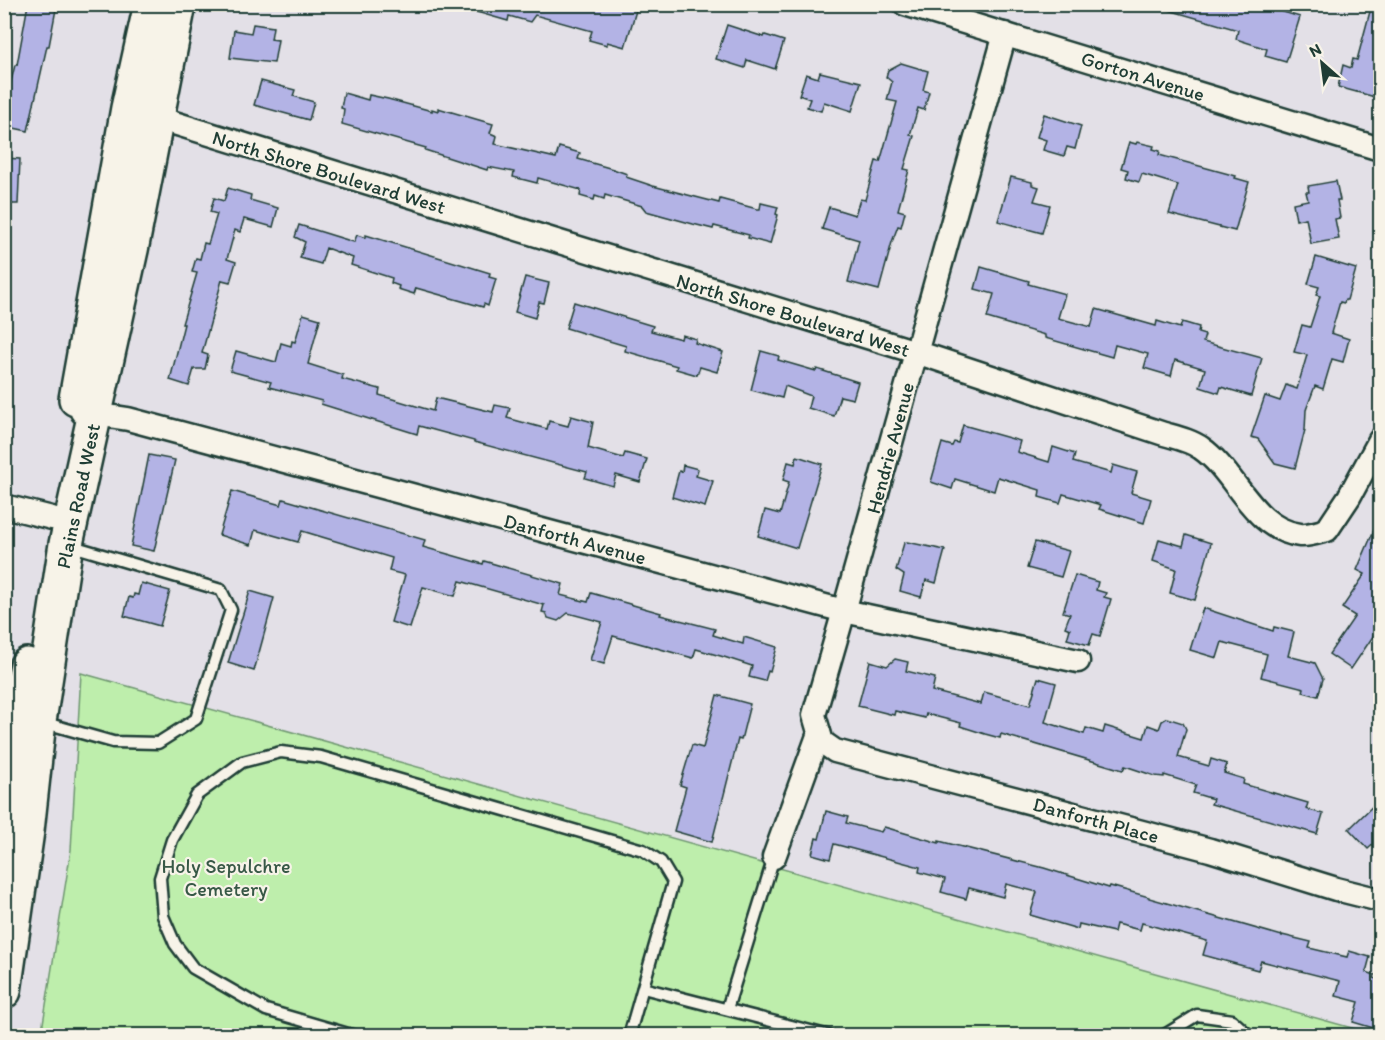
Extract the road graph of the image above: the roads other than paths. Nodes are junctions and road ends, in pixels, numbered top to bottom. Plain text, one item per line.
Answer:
1 (151, 4) edge
2 (179, 4) edge
3 (905, 4) edge
4 (1005, 34) junction
5 (142, 113) junction
6 (1380, 149) edge
7 (916, 352) junction
8 (84, 412) junction
9 (1380, 440) edge
10 (4, 506) edge
11 (59, 531) junction
12 (844, 611) junction
13 (1078, 661) dead end
14 (39, 721) junction
15 (819, 733) junction
16 (4, 844) edge
17 (774, 857) joint
18 (1380, 900) edge
19 (643, 988) junction
20 (4, 991) edge
21 (727, 1010) junction
22 (355, 1035) edge
23 (629, 1035) edge
24 (830, 1035) edge
25 (1163, 1035) edge
26 (1250, 1035) edge

1 - 5 main road, Plains Road West
2 - 5 main road, Plains Road West
3 - 4 street, Gorton Avenue
4 - 6 street, Gorton Avenue
4 - 7 street, Hendrie Avenue
5 - 7 street, North Shore Boulevard West
5 - 8 main road, Plains Road West
7 - 9 street, North Shore Boulevard West
7 - 12 street, Hendrie Avenue
8 - 11 main road, Plains Road West
8 - 12 street, Danforth Avenue
10 - 11 street
11 - 14 main road, Plains Road West
11 - 14 lane
11 - 16 main road, Plains Road West
12 - 13 street, Danforth Avenue
12 - 15 street, Hendrie Avenue
14 - 20 main road, Plains Road West
15 - 17 street, Hendrie Avenue
15 - 18 street, Danforth Place
17 - 21 lane
19 - 21 lane
19 - 22 lane
19 - 23 lane
21 - 24 lane
25 - 26 lane

